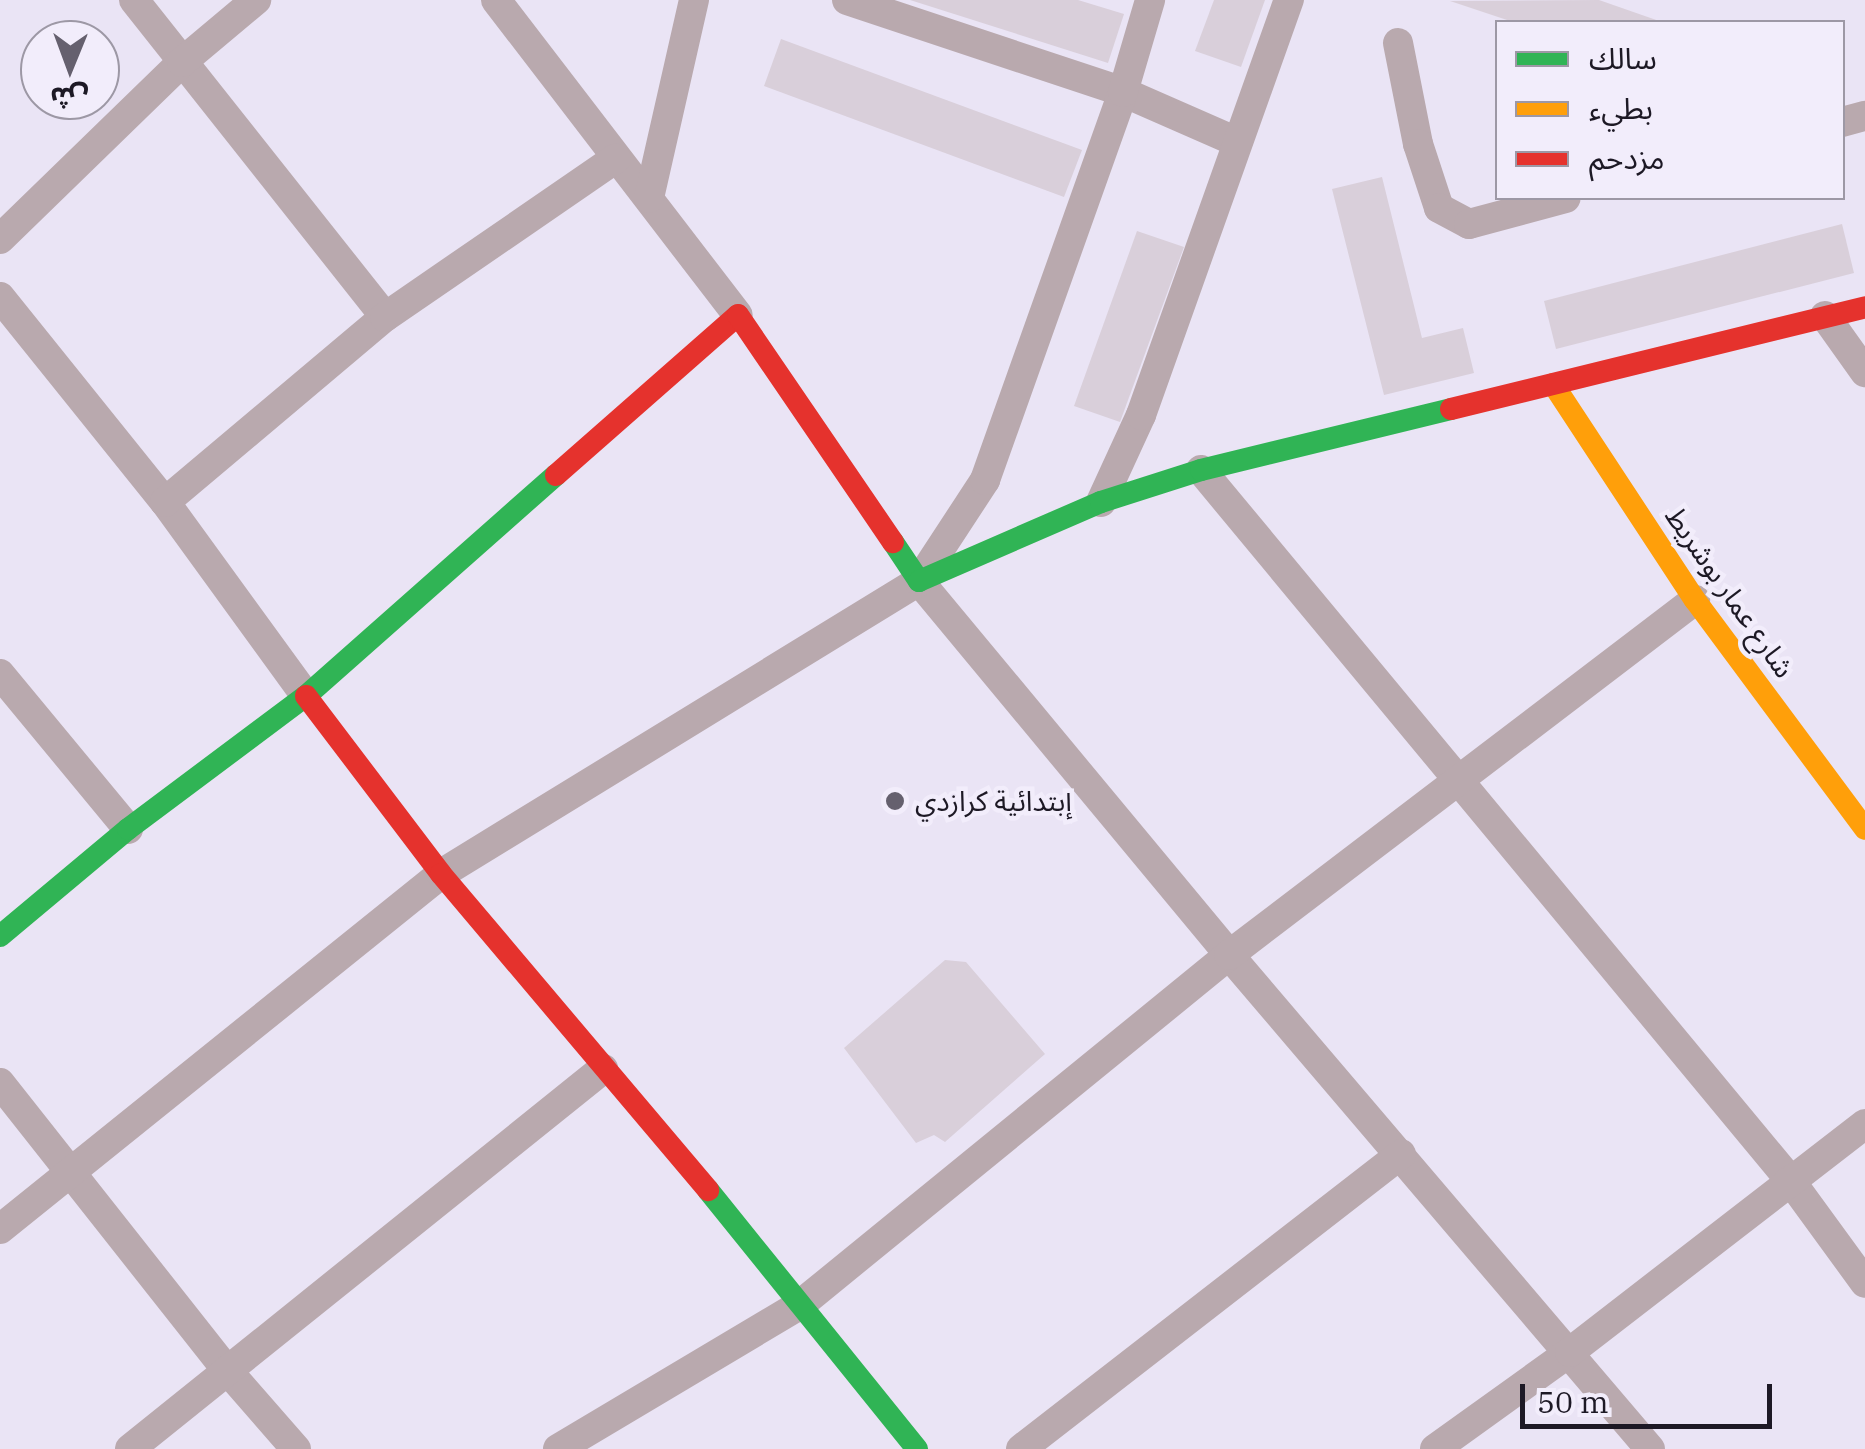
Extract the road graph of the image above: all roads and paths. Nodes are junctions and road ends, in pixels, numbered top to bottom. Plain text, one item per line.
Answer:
1 (134, 0) edge
2 (256, 0) edge
3 (496, 0) edge
4 (694, 0) edge
5 (846, 0) edge
6 (1150, 0) edge
7 (1289, 0) edge
8 (1398, 44) dead end
9 (182, 62) junction
10 (1123, 92) junction
11 (1238, 142) junction
12 (616, 158) junction
13 (649, 198) junction
14 (1558, 200) edge
15 (0, 239) edge
16 (0, 298) edge
17 (1865, 307) edge
18 (738, 315) junction
19 (1825, 316) junction
20 (385, 317) junction
21 (1865, 372) edge
22 (1553, 384) junction
23 (1201, 470) junction
24 (165, 502) junction
25 (1101, 502) junction
26 (919, 582) junction
27 (1694, 600) junction
28 (0, 674) edge
29 (306, 696) junction
30 (1456, 780) junction
31 (128, 828) junction
32 (1865, 829) edge
33 (441, 874) junction
34 (0, 936) edge
35 (1229, 955) junction
36 (603, 1069) junction
37 (0, 1083) edge
38 (1865, 1124) edge
39 (1401, 1154) junction
40 (74, 1174) junction
41 (1790, 1180) junction
42 (0, 1230) edge
43 (1865, 1283) edge
44 (801, 1304) junction
45 (1570, 1352) junction
46 (227, 1370) junction
47 (130, 1449) edge
48 (296, 1449) edge
49 (558, 1449) edge
50 (916, 1449) edge
51 (1021, 1449) edge
52 (1435, 1449) edge
53 (1650, 1449) edge

1 - 9 street
2 - 9 street
3 - 12 street
4 - 13 street
5 - 10 street
6 - 10 street
7 - 11 street
8 - 14 street
9 - 15 street
9 - 20 street
10 - 11 street
10 - 26 street
11 - 25 street
12 - 13 street
12 - 20 street
13 - 18 street
16 - 24 street
17 - 19 street
18 - 26 street
18 - 29 street
19 - 21 street
19 - 22 street
20 - 24 street
22 - 23 street
22 - 27 street, شارع عمار بوشريط
23 - 25 street
23 - 30 street
24 - 29 street
25 - 26 street
26 - 33 street
26 - 35 street
27 - 30 street
27 - 32 street, شارع عمار بوشريط
28 - 31 street
29 - 31 street
29 - 33 street
30 - 35 street
30 - 41 street
31 - 34 street
33 - 36 street
33 - 40 street
35 - 39 street
35 - 44 street
36 - 44 street
36 - 46 street
37 - 40 street
38 - 41 street
39 - 45 street
39 - 51 street
40 - 42 street
40 - 46 street
41 - 43 street
41 - 45 street
44 - 49 street
44 - 50 street
45 - 52 street
45 - 53 street
46 - 47 street
46 - 48 street

